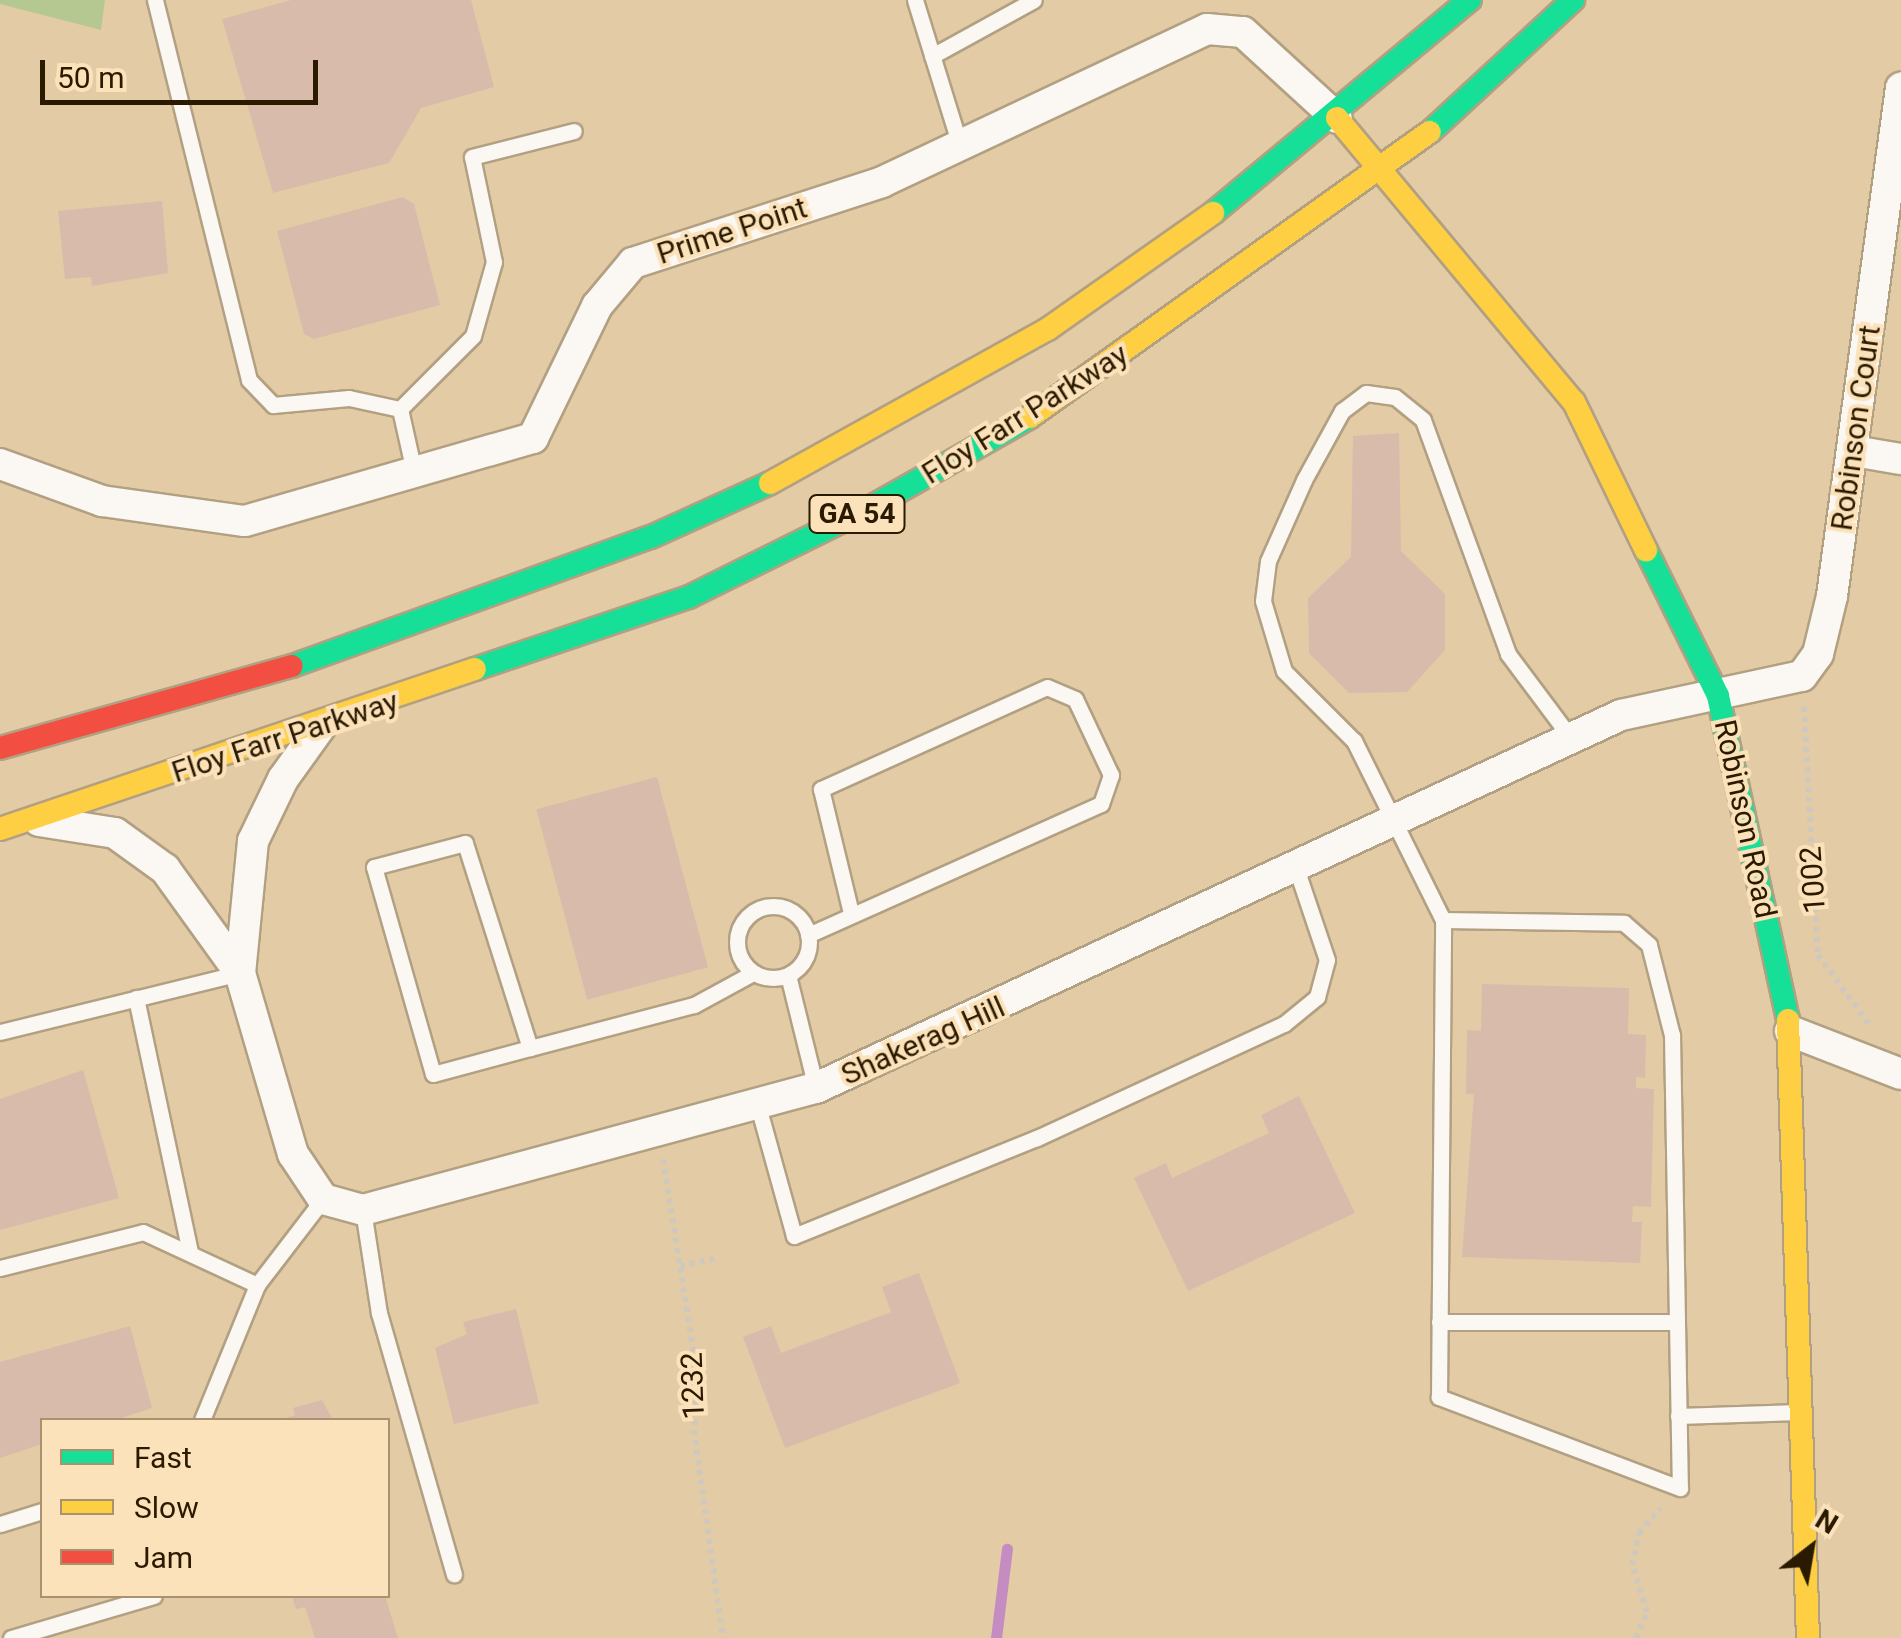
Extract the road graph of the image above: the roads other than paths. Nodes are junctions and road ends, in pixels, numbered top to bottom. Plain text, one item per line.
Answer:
1 (155, 0) edge
2 (914, 0) edge
3 (1034, 0) edge
4 (1470, 0) edge
5 (1573, 0) edge
6 (932, 56) junction
7 (1901, 88) edge
8 (1337, 118) junction
9 (574, 131) dead end
10 (960, 145) junction
11 (1383, 171) junction
12 (400, 409) junction
13 (1854, 451) junction
14 (1901, 460) edge
15 (0, 464) edge
16 (415, 476) junction
17 (1718, 696) junction
18 (321, 726) junction
19 (1570, 737) junction
20 (0, 748) edge
21 (1396, 818) junction
22 (14, 824) edge
23 (1296, 868) junction
24 (852, 913) junction
25 (1443, 920) junction
26 (808, 935) junction
27 (753, 972) junction
28 (240, 973) junction
29 (788, 975) junction
30 (136, 998) junction
31 (1790, 1031) junction
32 (0, 1032) edge
33 (530, 1048) junction
34 (1890, 1070) edge
35 (816, 1088) junction
36 (758, 1106) junction
37 (323, 1199) junction
38 (363, 1210) junction
39 (190, 1253) junction
40 (0, 1268) edge
41 (257, 1285) junction
42 (1440, 1322) junction
43 (1677, 1322) junction
44 (1799, 1412) junction
45 (1678, 1416) junction
46 (203, 1418) edge
47 (40, 1512) edge
48 (0, 1524) edge
49 (454, 1574) dead end
50 (147, 1598) edge
51 (10, 1638) edge
52 (1808, 1638) edge

1 - 12 lane
2 - 6 lane
3 - 6 lane
4 - 8 main road, Floy Farr Parkway / GA 54
5 - 11 main road, Floy Farr Parkway / GA 54
6 - 10 lane
7 - 13 street, Robinson Court
8 - 10 street, Prime Point
8 - 11 main road, Robinson Road
8 - 20 main road, Floy Farr Parkway / GA 54
9 - 12 lane
10 - 16 street, Prime Point
11 - 17 main road, Robinson Road
11 - 18 main road, Floy Farr Parkway / GA 54
12 - 16 lane
13 - 14 street
13 - 17 street, Robinson Court
15 - 16 street, Prime Point
17 - 19 street, Shakerag Hill
17 - 31 main road, Robinson Road
18 - 22 main road, Floy Farr Parkway / GA 54
18 - 28 street
19 - 21 street, Shakerag Hill
19 - 21 lane
21 - 23 street, Shakerag Hill
21 - 25 lane
22 - 28 street
23 - 35 street, Shakerag Hill
23 - 36 lane
24 - 24 lane
24 - 26 lane
25 - 42 lane
25 - 43 lane
26 - 27 lane
26 - 29 lane
27 - 29 lane
27 - 33 lane
28 - 30 lane
28 - 37 street
29 - 35 lane
30 - 32 lane
30 - 39 lane
31 - 34 street
31 - 44 main road, Robinson Road
33 - 33 lane
35 - 36 street, Shakerag Hill
36 - 38 street, Shakerag Hill
37 - 38 street, Shakerag Hill
37 - 41 lane
38 - 49 lane
39 - 40 lane
39 - 41 lane
41 - 46 lane
42 - 43 lane
42 - 45 lane
43 - 45 lane
44 - 45 lane
44 - 52 main road, Robinson Road
47 - 48 lane
50 - 51 lane

